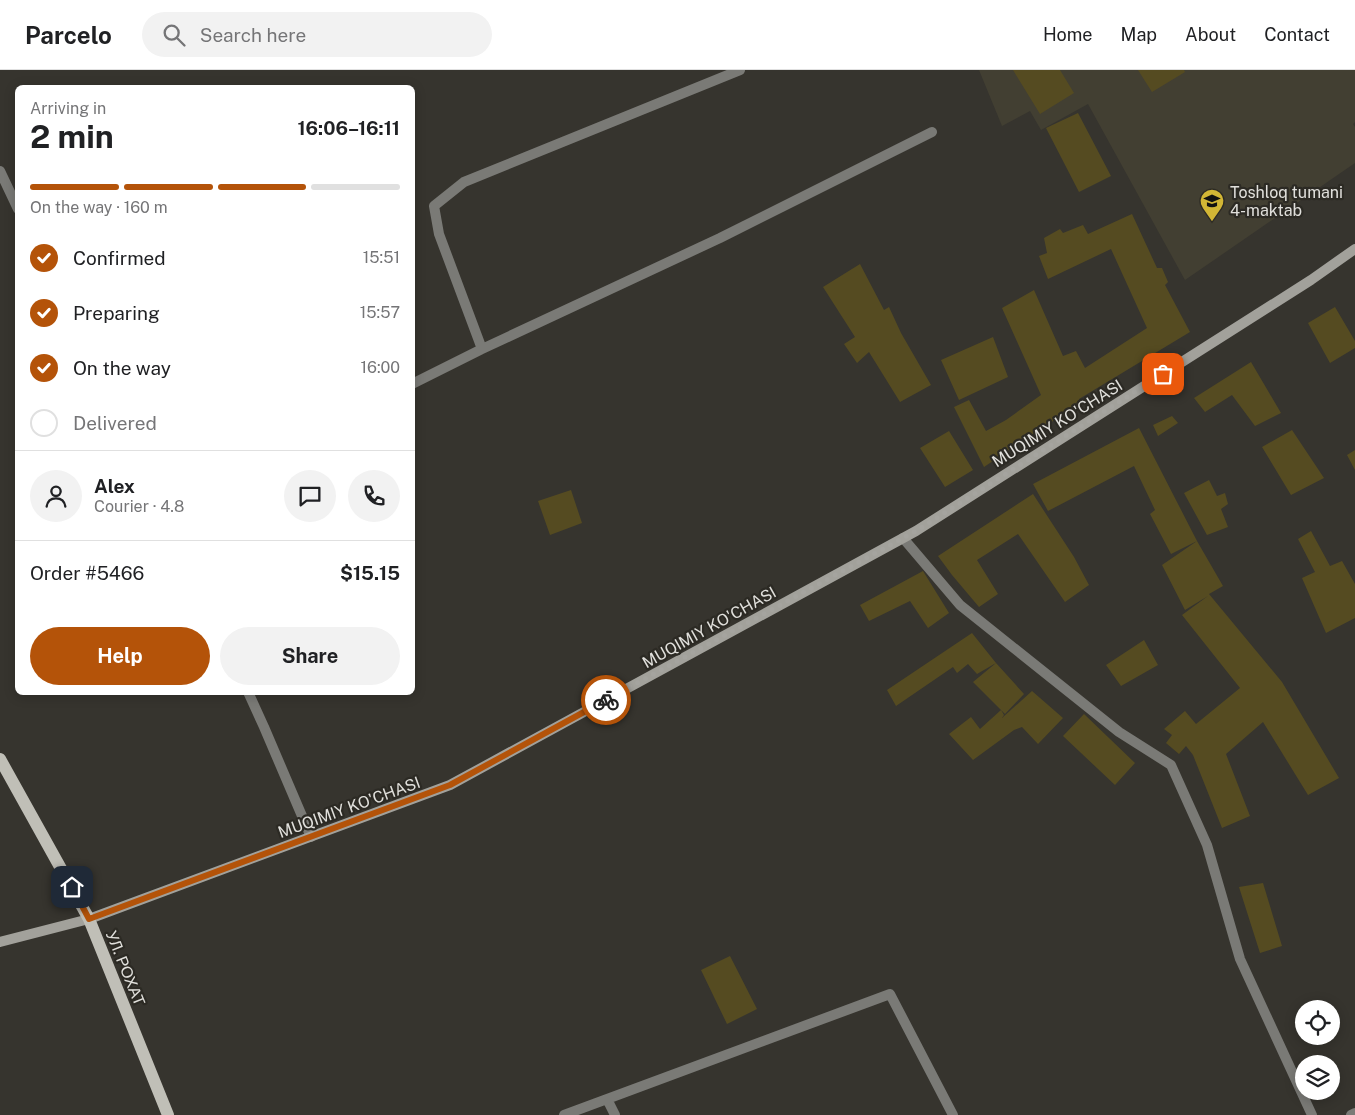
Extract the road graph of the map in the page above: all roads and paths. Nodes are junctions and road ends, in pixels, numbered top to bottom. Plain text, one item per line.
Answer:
1 (740, 70) edge
2 (932, 132) dead end
3 (0, 171) edge
4 (15, 203) edge
5 (1355, 249) edge
6 (482, 349) junction
7 (415, 382) edge
8 (903, 538) junction
9 (249, 695) edge
10 (0, 759) edge
11 (310, 837) junction
12 (89, 919) junction
13 (0, 942) edge
14 (607, 1099) junction
15 (1355, 1113) edge
16 (168, 1115) edge
17 (564, 1115) edge
18 (615, 1115) edge
19 (953, 1115) edge
20 (1312, 1115) edge
21 (1351, 1115) edge

1 - 6 street
2 - 6 street
3 - 4 street
5 - 8 street, MUQIMIY KO'CHASI
6 - 7 street
8 - 11 street, MUQIMIY KO'CHASI
8 - 20 street
9 - 11 street
10 - 12 main road, УЛ. РОХАТ
11 - 12 street, MUQIMIY KO'CHASI
12 - 13 street, MUQIMIY KO'CHASI
12 - 16 main road, УЛ. РОХАТ
14 - 17 street
14 - 18 street
14 - 19 street
15 - 21 street

